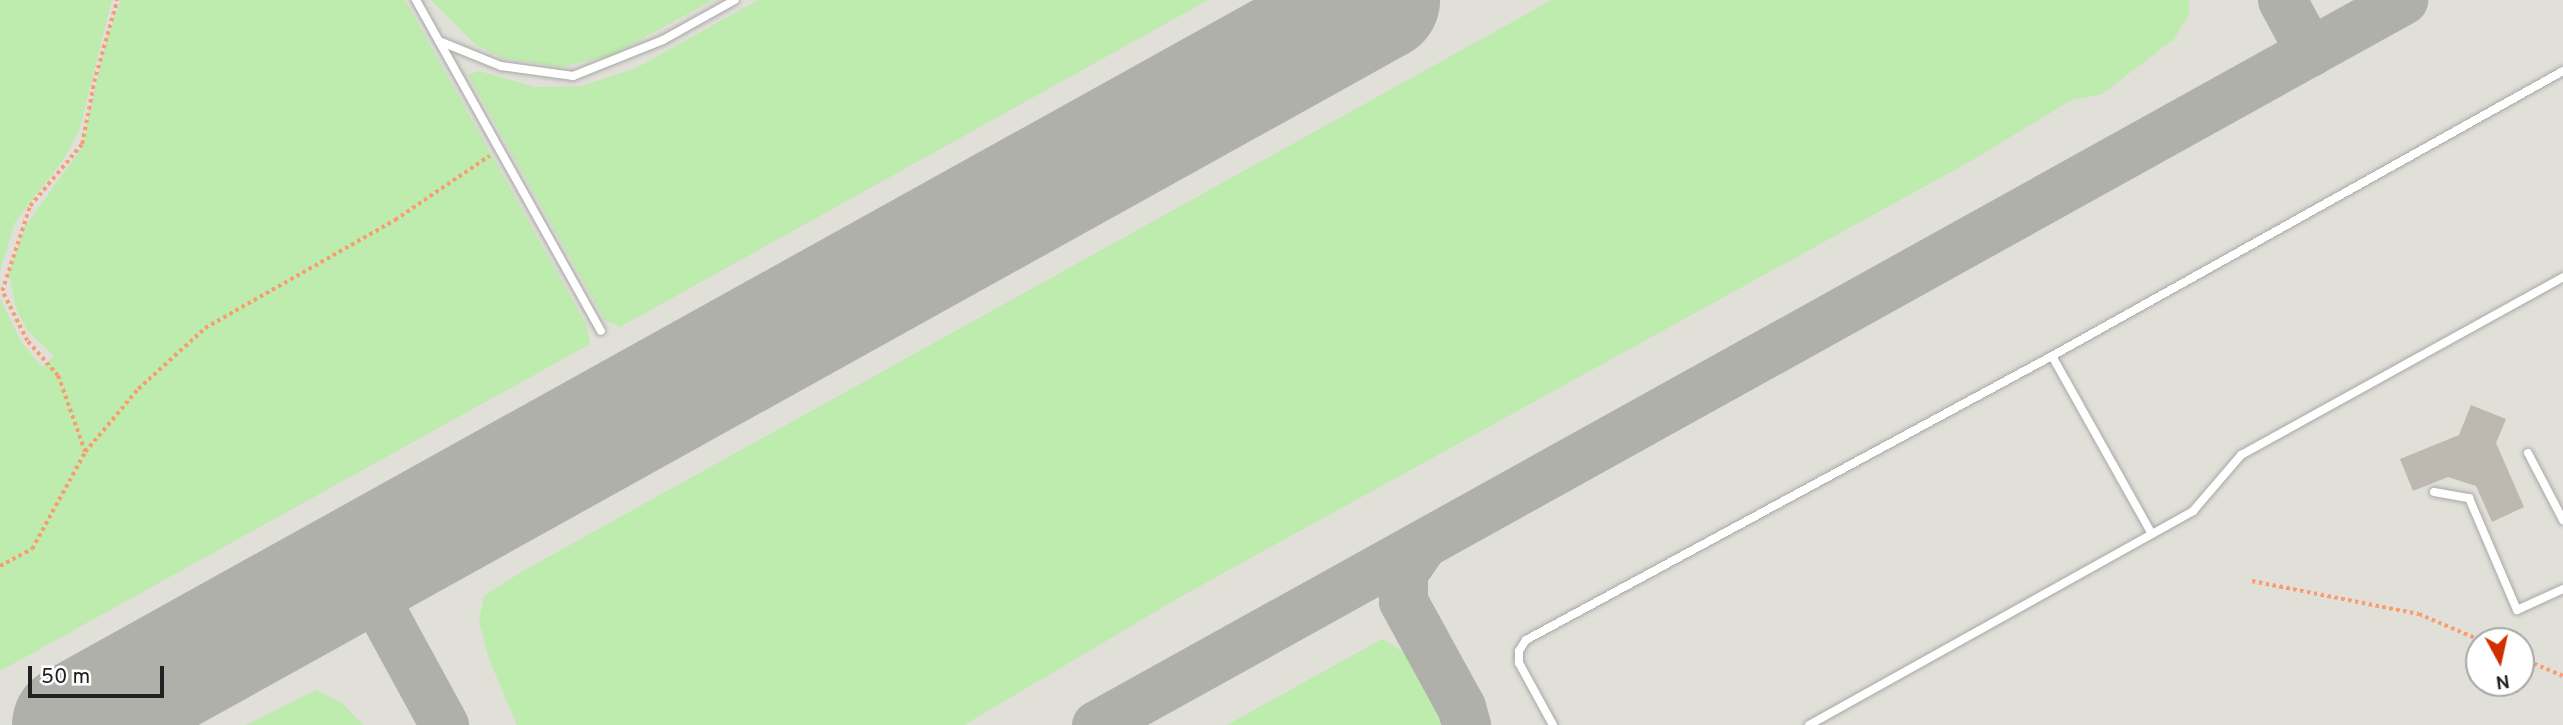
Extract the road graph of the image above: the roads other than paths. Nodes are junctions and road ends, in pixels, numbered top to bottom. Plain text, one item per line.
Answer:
1 (416, 0) edge
2 (735, 0) edge
3 (439, 41) junction
4 (2563, 71) edge
5 (2563, 277) edge
6 (601, 331) dead end
7 (2052, 356) junction
8 (2528, 453) dead end
9 (2434, 492) dead end
10 (2563, 520) edge
11 (2152, 534) junction
12 (2563, 589) edge
13 (1553, 725) edge
14 (1809, 725) edge

1 - 3 lane
2 - 3 lane
3 - 6 lane
4 - 7 lane
5 - 11 lane
7 - 11 lane
7 - 13 lane
8 - 10 lane
9 - 12 lane
11 - 14 lane

